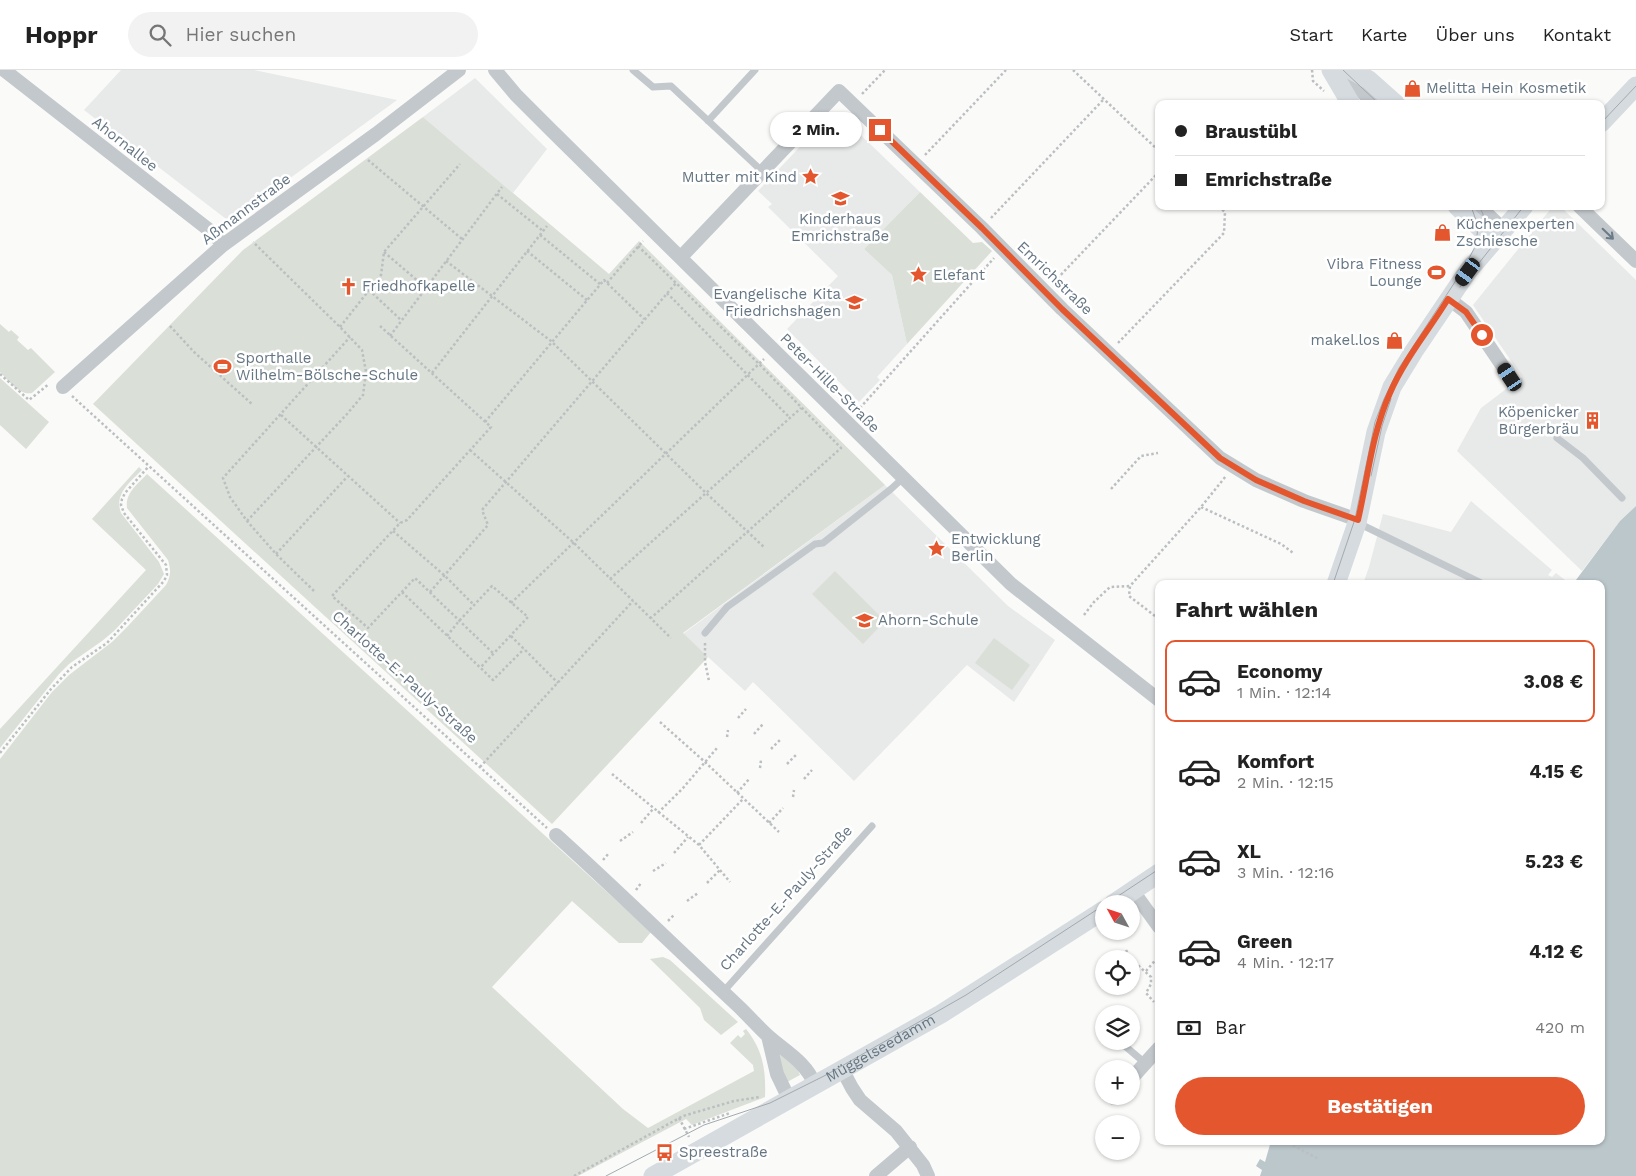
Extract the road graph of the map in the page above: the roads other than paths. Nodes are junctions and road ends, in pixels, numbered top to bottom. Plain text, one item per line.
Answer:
1 (4, 70) edge
2 (459, 70) edge
3 (495, 70) edge
4 (633, 70) edge
5 (755, 70) edge
6 (1331, 70) edge
7 (1336, 70) edge
8 (1341, 70) edge
9 (1351, 70) edge
10 (1636, 86) edge
11 (1349, 100) edge
12 (1365, 100) edge
13 (1375, 100) edge
14 (1392, 100) edge
15 (1605, 119) edge
16 (708, 121) junction
17 (763, 172) junction
18 (1470, 210) edge
19 (1484, 210) edge
20 (1490, 210) edge
21 (1583, 210) edge
22 (1507, 221) edge
23 (223, 245) junction
24 (681, 257) junction
25 (1636, 261) edge
26 (1448, 299) junction
27 (1510, 377) dead end
28 (63, 387) road end
29 (1557, 438) dead end
30 (903, 478) junction
31 (1622, 498) dead end
32 (1358, 521) junction
33 (1337, 580) edge
34 (1475, 580) edge
35 (705, 632) road end
36 (1155, 697) edge
37 (872, 826) dead end
38 (556, 835) road end
39 (1155, 876) edge
40 (1133, 890) junction
41 (1126, 895) edge
42 (1095, 916) edge
43 (1155, 921) edge
44 (723, 992) junction
45 (768, 1036) junction
46 (1130, 1050) edge
47 (1155, 1052) edge
48 (1145, 1063) junction
49 (842, 1069) junction
50 (1140, 1069) edge
51 (815, 1085) junction
52 (788, 1099) junction
53 (910, 1147) junction
54 (653, 1176) edge
55 (876, 1176) edge
56 (928, 1176) edge

1 - 23 street, Ahornallee
2 - 23 street, Aßmannstraße
3 - 24 street, Peter-Hille-Straße
4 - 16 lane
5 - 16 lane
6 - 11 main road
7 - 12 lane
8 - 13 lane
9 - 14 main road
10 - 15 main road
16 - 17 lane
17 - 24 street, Emrichstraße
17 - 32 street, Emrichstraße
18 - 22 main road
19 - 22 lane
20 - 22 lane
21 -> 25 street
22 - 26 main road
23 - 28 street, Aßmannstraße
24 - 30 street, Peter-Hille-Straße
26 - 27 street
26 - 32 main road
29 - 31 lane
30 - 35 lane
30 - 36 street, Peter-Hille-Straße
32 - 33 main road
32 - 34 lane
37 - 44 lane, Charlotte-E.-Pauly-Straße
38 - 44 street, Charlotte-E.-Pauly-Straße
39 - 40 main road
40 - 41 main road
40 - 43 street
42 - 49 main road, Müggelseedamm
44 - 45 street, Charlotte-E.-Pauly-Straße
45 - 51 street, Charlotte-E.-Pauly-Straße
45 - 52 street
46 - 48 lane
47 - 48 street
48 - 50 street
49 - 51 main road, Müggelseedamm
49 - 53 street
51 - 52 main road, Müggelseedamm
52 - 54 main road, Müggelseedamm
53 - 55 street
53 - 56 street

